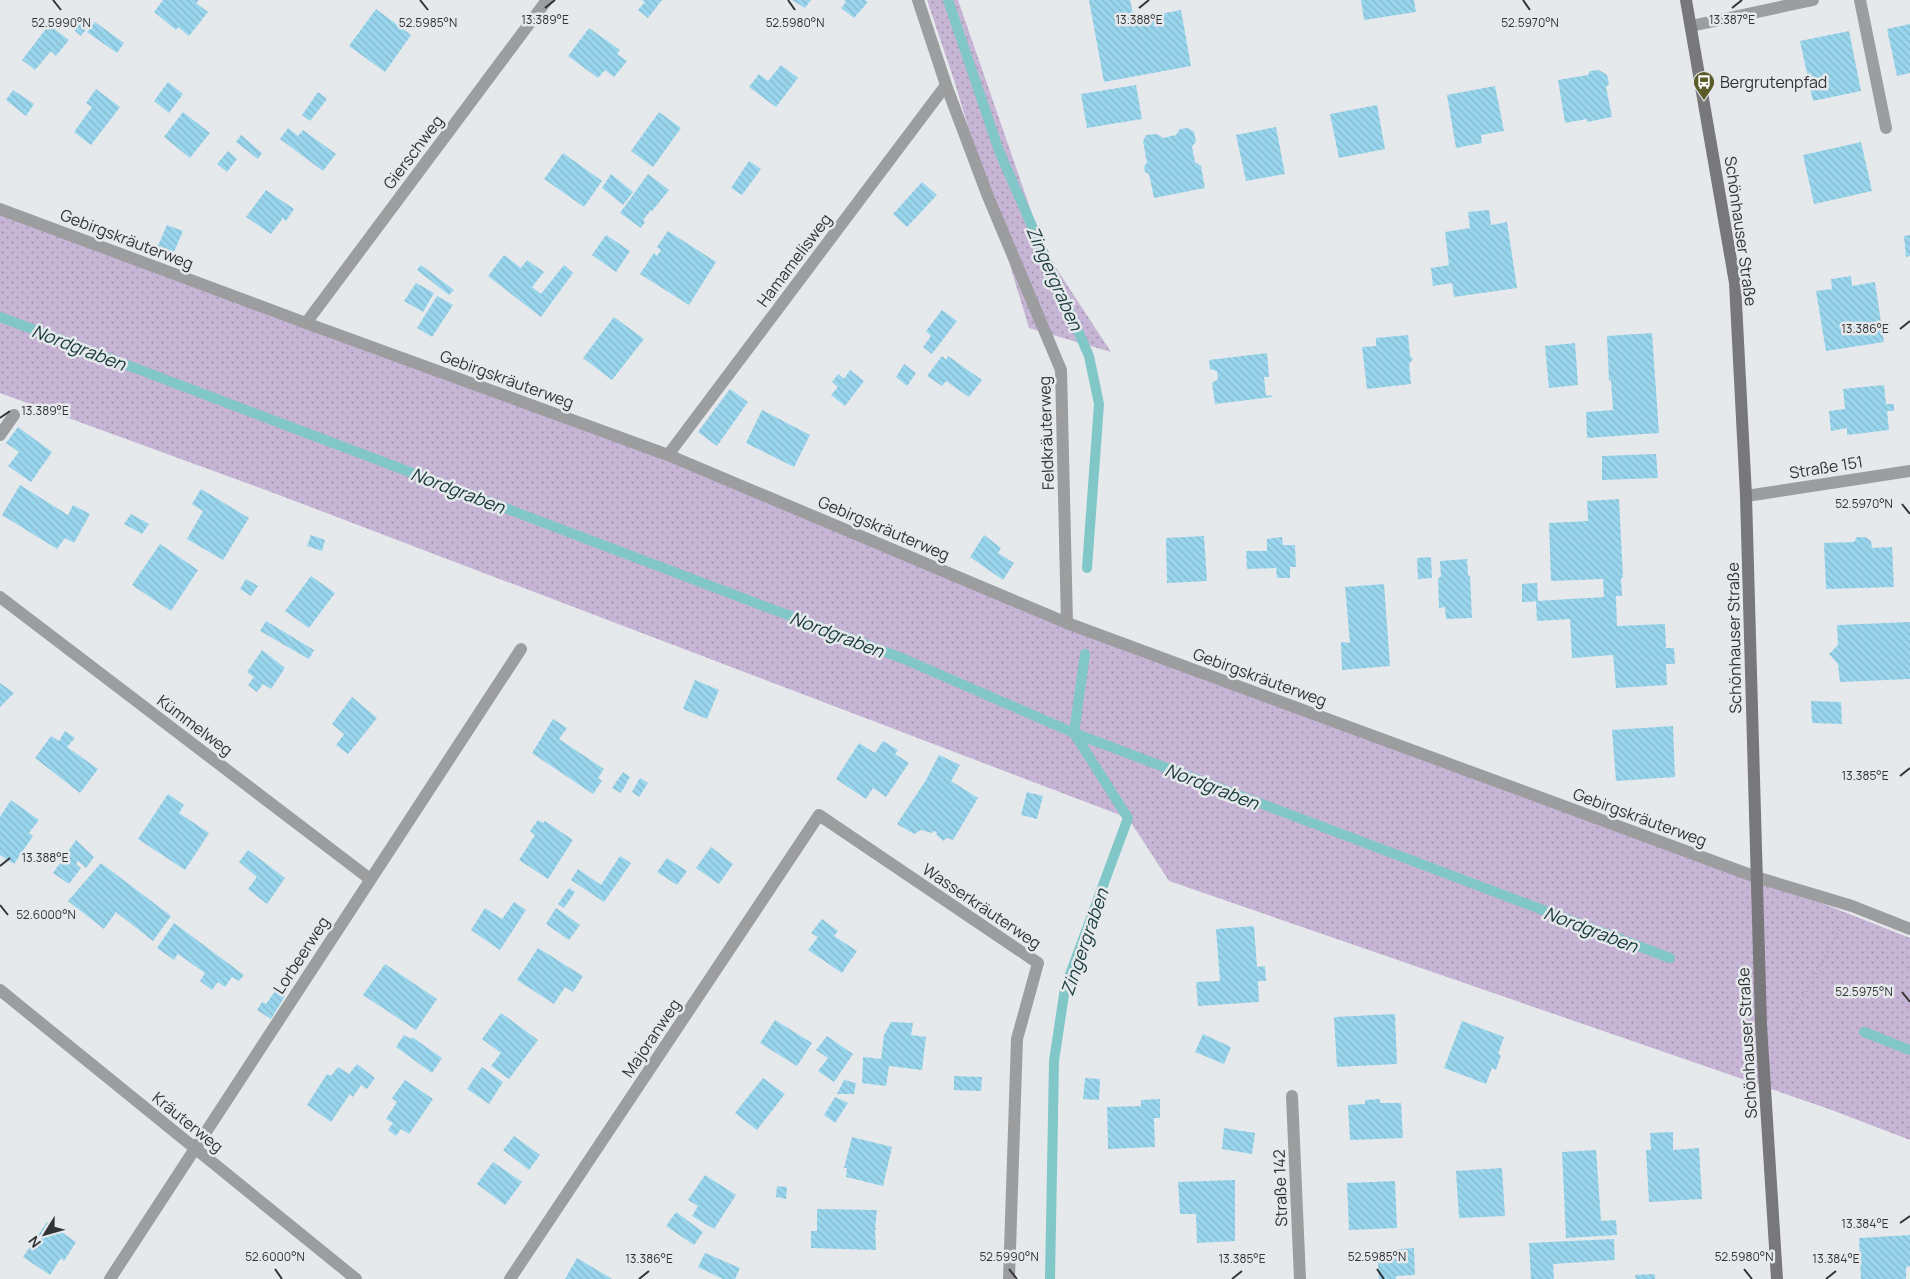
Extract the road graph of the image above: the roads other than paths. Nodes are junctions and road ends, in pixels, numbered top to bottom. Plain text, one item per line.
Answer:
1 (547, 0) edge
2 (918, 0) edge
3 (1686, 0) edge
4 (1813, 0) edge
5 (1860, 0) edge
6 (1691, 26) junction
7 (946, 85) junction
8 (1886, 128) dead end
9 (0, 209) edge
10 (306, 323) junction
11 (14, 414) dead end
12 (0, 435) edge
13 (668, 455) junction
14 (1910, 471) edge
15 (1746, 496) junction
16 (0, 597) edge
17 (1067, 623) junction
18 (521, 649) dead end
19 (819, 815) joint
20 (1756, 877) junction
21 (370, 879) junction
22 (1910, 929) edge
23 (0, 990) edge
24 (1292, 1096) dead end
25 (195, 1149) junction
26 (110, 1279) edge
27 (356, 1279) edge
28 (510, 1279) edge
29 (1009, 1279) edge
30 (1300, 1279) edge
31 (1777, 1279) edge

1 - 10 street, Gierschweg
2 - 7 street, Feldkräuterweg
3 - 6 street, Schönhauser Straße
4 - 6 street
5 - 8 street
6 - 15 street, Schönhauser Straße
7 - 13 street, Hamamelisweg
7 - 17 street, Feldkräuterweg
9 - 10 street, Gebirgskräuterweg
10 - 13 street, Gebirgskräuterweg
11 - 12 street
13 - 17 street, Gebirgskräuterweg
14 - 15 street, Straße 151
15 - 20 street, Schönhauser Straße
16 - 21 street, Kümmelweg
17 - 20 street, Gebirgskräuterweg
18 - 21 street, Lorbeerweg
19 - 28 street, Majoranweg
19 - 29 street, Wasserkräuterweg
20 - 22 street, Gebirgskräuterweg
20 - 31 street, Schönhauser Straße
21 - 25 street, Lorbeerweg
23 - 25 street, Kräuterweg
24 - 30 street, Straße 142
25 - 26 street, Lorbeerweg
25 - 27 street, Kräuterweg

